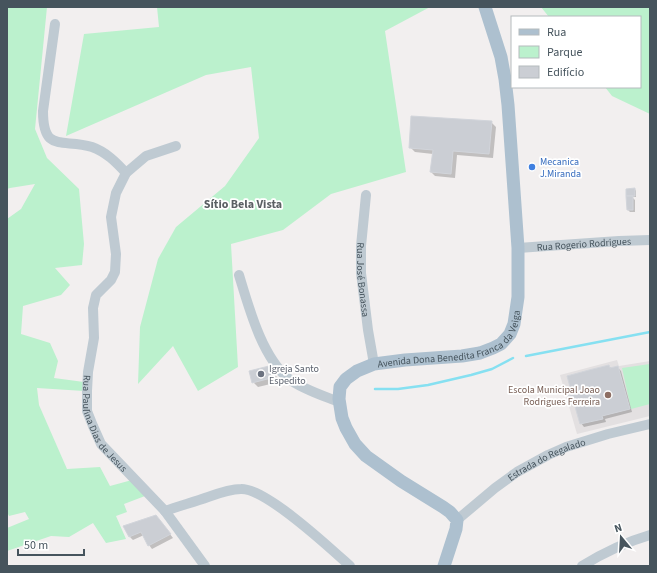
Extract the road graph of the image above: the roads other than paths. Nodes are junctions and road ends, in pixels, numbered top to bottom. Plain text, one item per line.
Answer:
1 (485, 7) edge
2 (55, 24) dead end
3 (176, 146) dead end
4 (126, 173) junction
5 (366, 195) dead end
6 (650, 240) edge
7 (518, 248) junction
8 (239, 275) dead end
9 (374, 364) junction
10 (339, 402) junction
11 (650, 424) edge
12 (165, 511) junction
13 (457, 520) junction
14 (650, 535) edge
15 (205, 566) edge
16 (350, 566) edge
17 (444, 566) edge
18 (582, 566) edge

1 - 7 main road, Avenida Dona Benedita Franca da Veiga
2 - 4 street
3 - 4 street, Rua Paulina Dias de Jesus
4 - 12 street, Rua Paulina Dias de Jesus
5 - 9 street, Rua José Bonassa
6 - 7 street, Rua Rogerio Rodrigues
7 - 9 main road, Avenida Dona Benedita Franca da Veiga
8 - 10 street
9 - 10 main road, Avenida Dona Benedita Franca da Veiga
10 - 13 main road, Avenida Dona Benedita Franca da Veiga
11 - 13 street, Estrada do Regalado
12 - 15 street, Rua Paulina Dias de Jesus
12 - 16 street
13 - 17 main road
14 - 18 street

